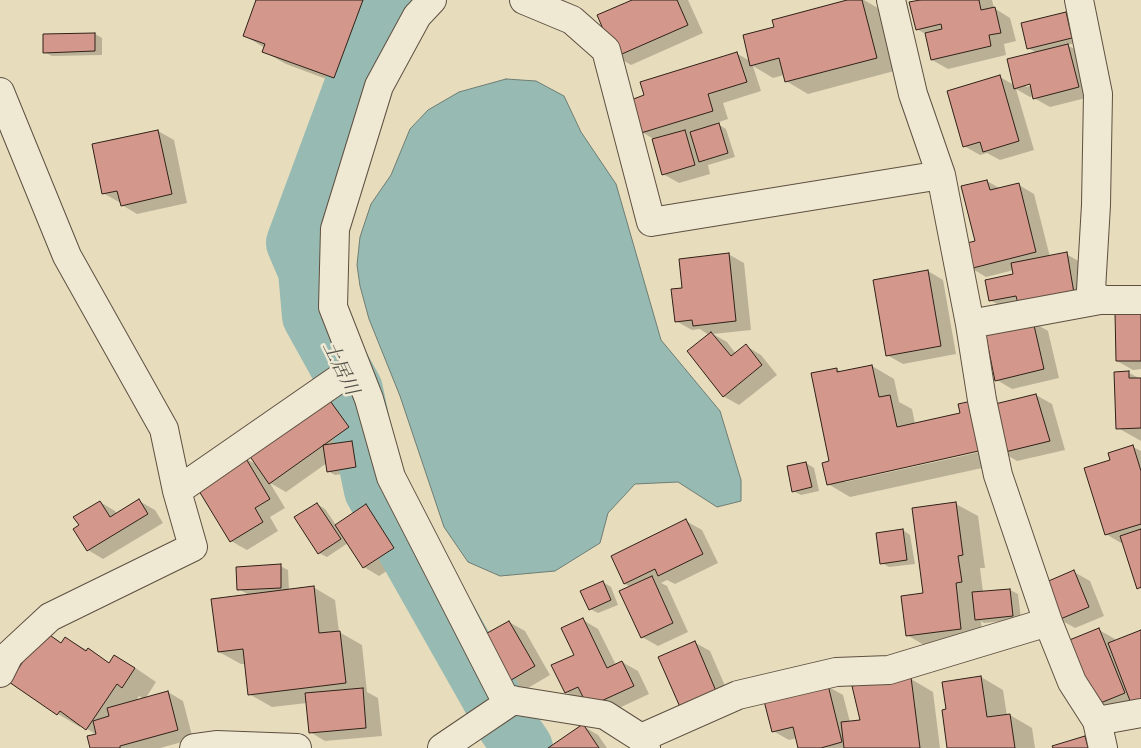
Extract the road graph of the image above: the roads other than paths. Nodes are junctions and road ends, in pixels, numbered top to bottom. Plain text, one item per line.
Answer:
1 (432, 0) edge
2 (524, 0) edge
3 (891, 0) edge
4 (1080, 0) edge
5 (0, 92) edge
6 (941, 175) junction
7 (1100, 300) junction
8 (1141, 300) edge
9 (970, 324) junction
10 (355, 367) junction
11 (177, 491) junction
12 (1048, 622) junction
13 (0, 674) edge
14 (512, 701) junction
15 (1141, 714) edge
16 (1097, 721) junction
17 (644, 743) edge
18 (194, 748) edge
19 (297, 748) edge
20 (442, 748) edge
21 (1102, 748) edge

1 - 10 street
2 - 6 street
3 - 6 street
4 - 7 street
5 - 11 street
6 - 9 street
7 - 8 street
7 - 9 street
9 - 12 street
10 - 11 street
10 - 14 street
11 - 13 street
12 - 16 street
12 - 17 street
14 - 17 street
14 - 20 street
15 - 16 street
16 - 21 street
18 - 19 street

